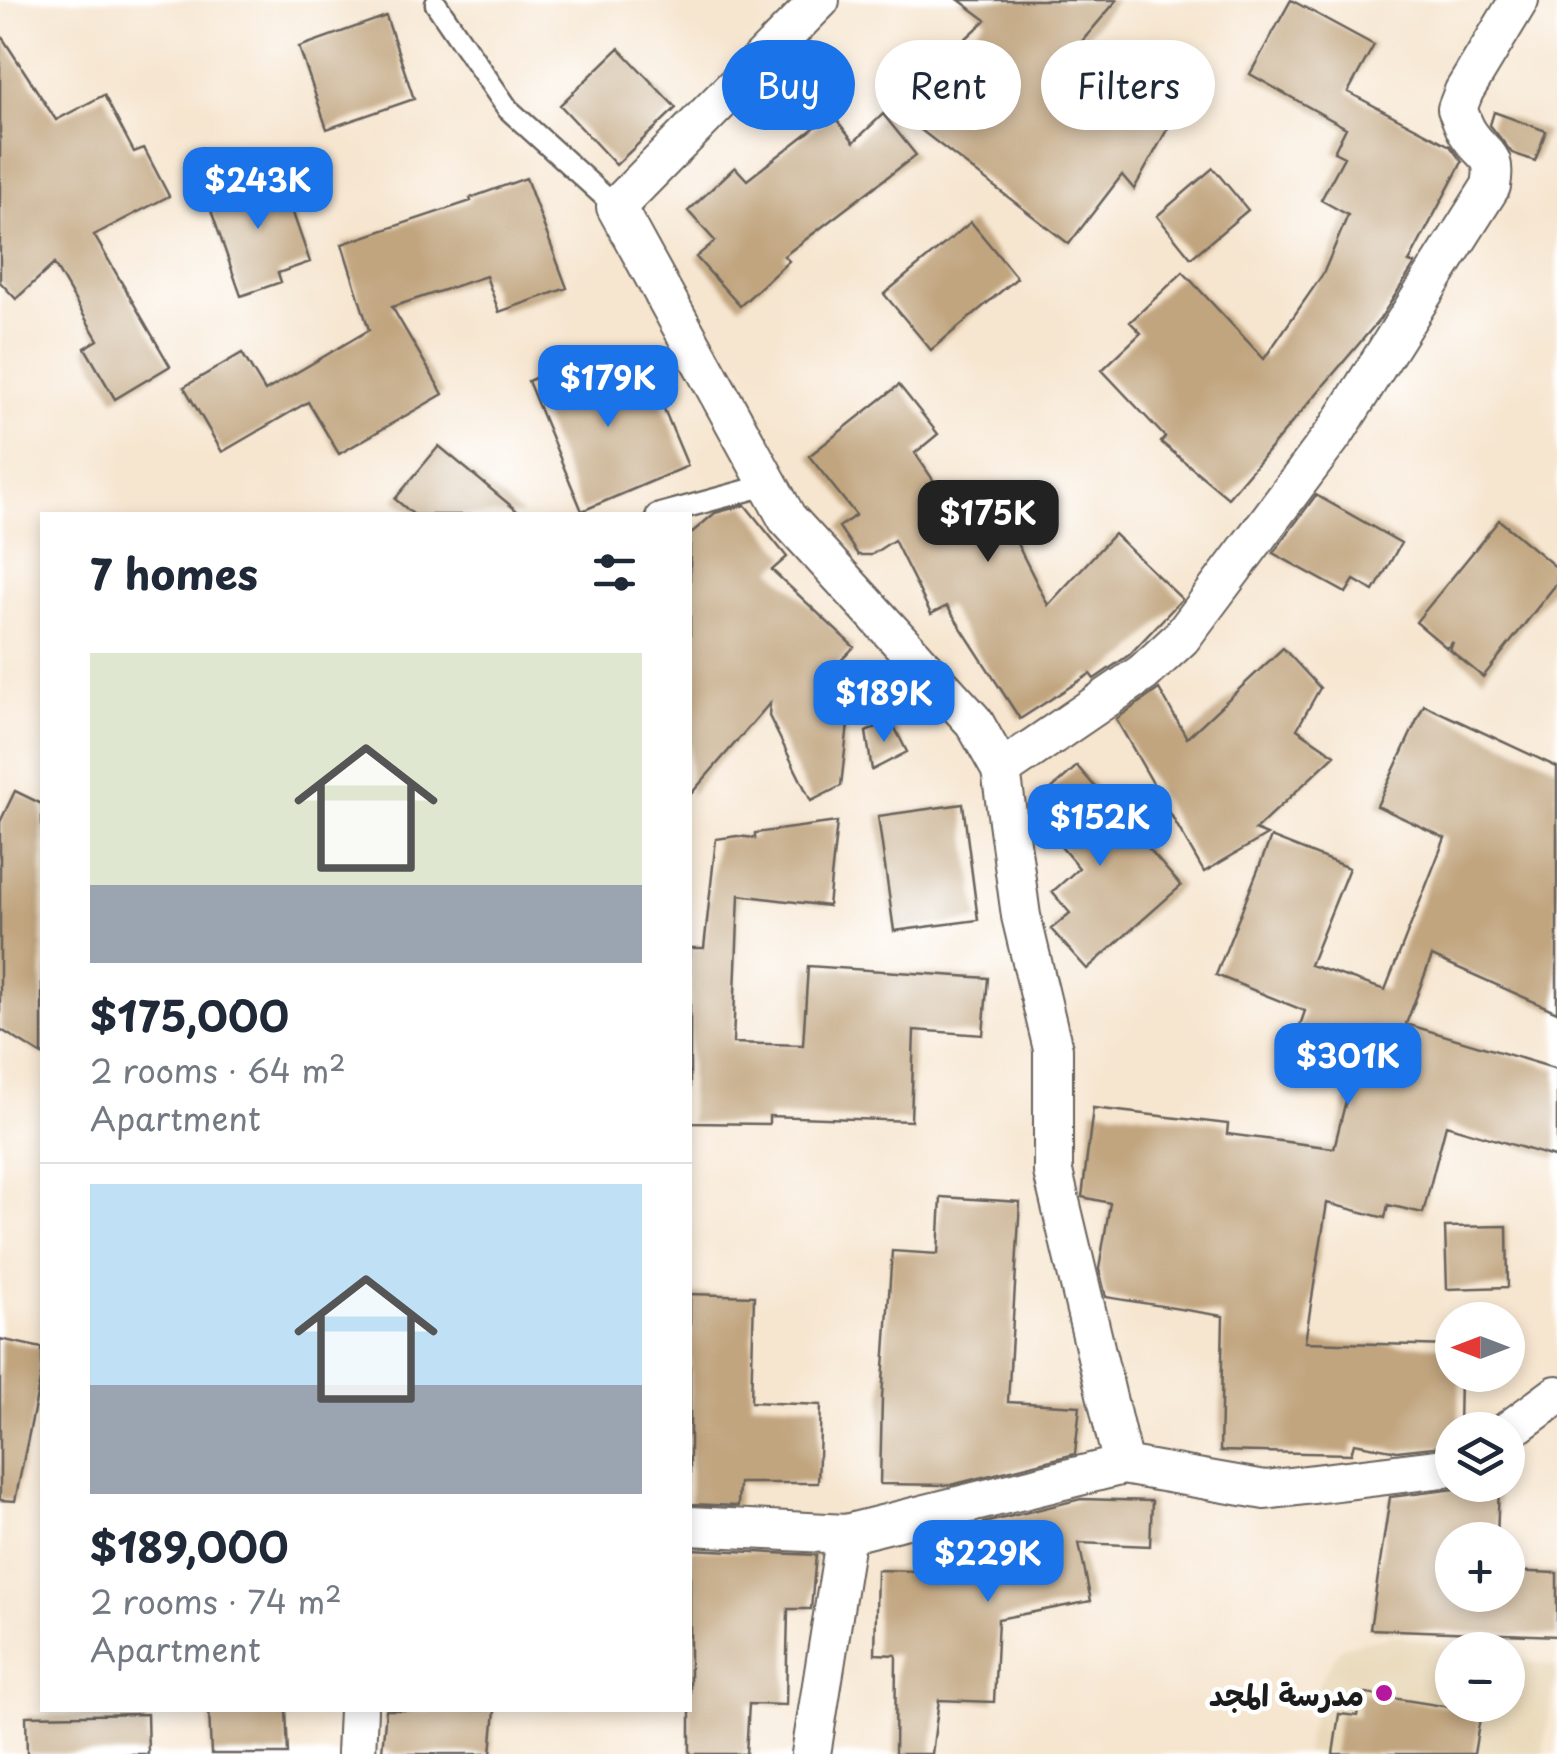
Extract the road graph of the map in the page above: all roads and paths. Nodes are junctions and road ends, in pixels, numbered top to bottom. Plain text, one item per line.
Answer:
1 (820, 0) edge
2 (1519, 0) edge
3 (436, 4) dead end
4 (616, 207) junction
5 (767, 485) junction
6 (668, 512) edge
7 (1001, 770) junction
8 (1557, 1396) edge
9 (1525, 1419) edge
10 (1122, 1465) junction
11 (1435, 1469) edge
12 (692, 1526) edge
13 (846, 1534) junction
14 (358, 1712) edge
15 (356, 1754) edge
16 (811, 1754) edge

1 - 4 street
2 - 7 street
3 - 4 lane
4 - 5 street
5 - 6 lane
5 - 7 street
7 - 10 street
8 - 9 street
10 - 11 street
10 - 13 street
12 - 13 street
13 - 16 street
14 - 15 street

